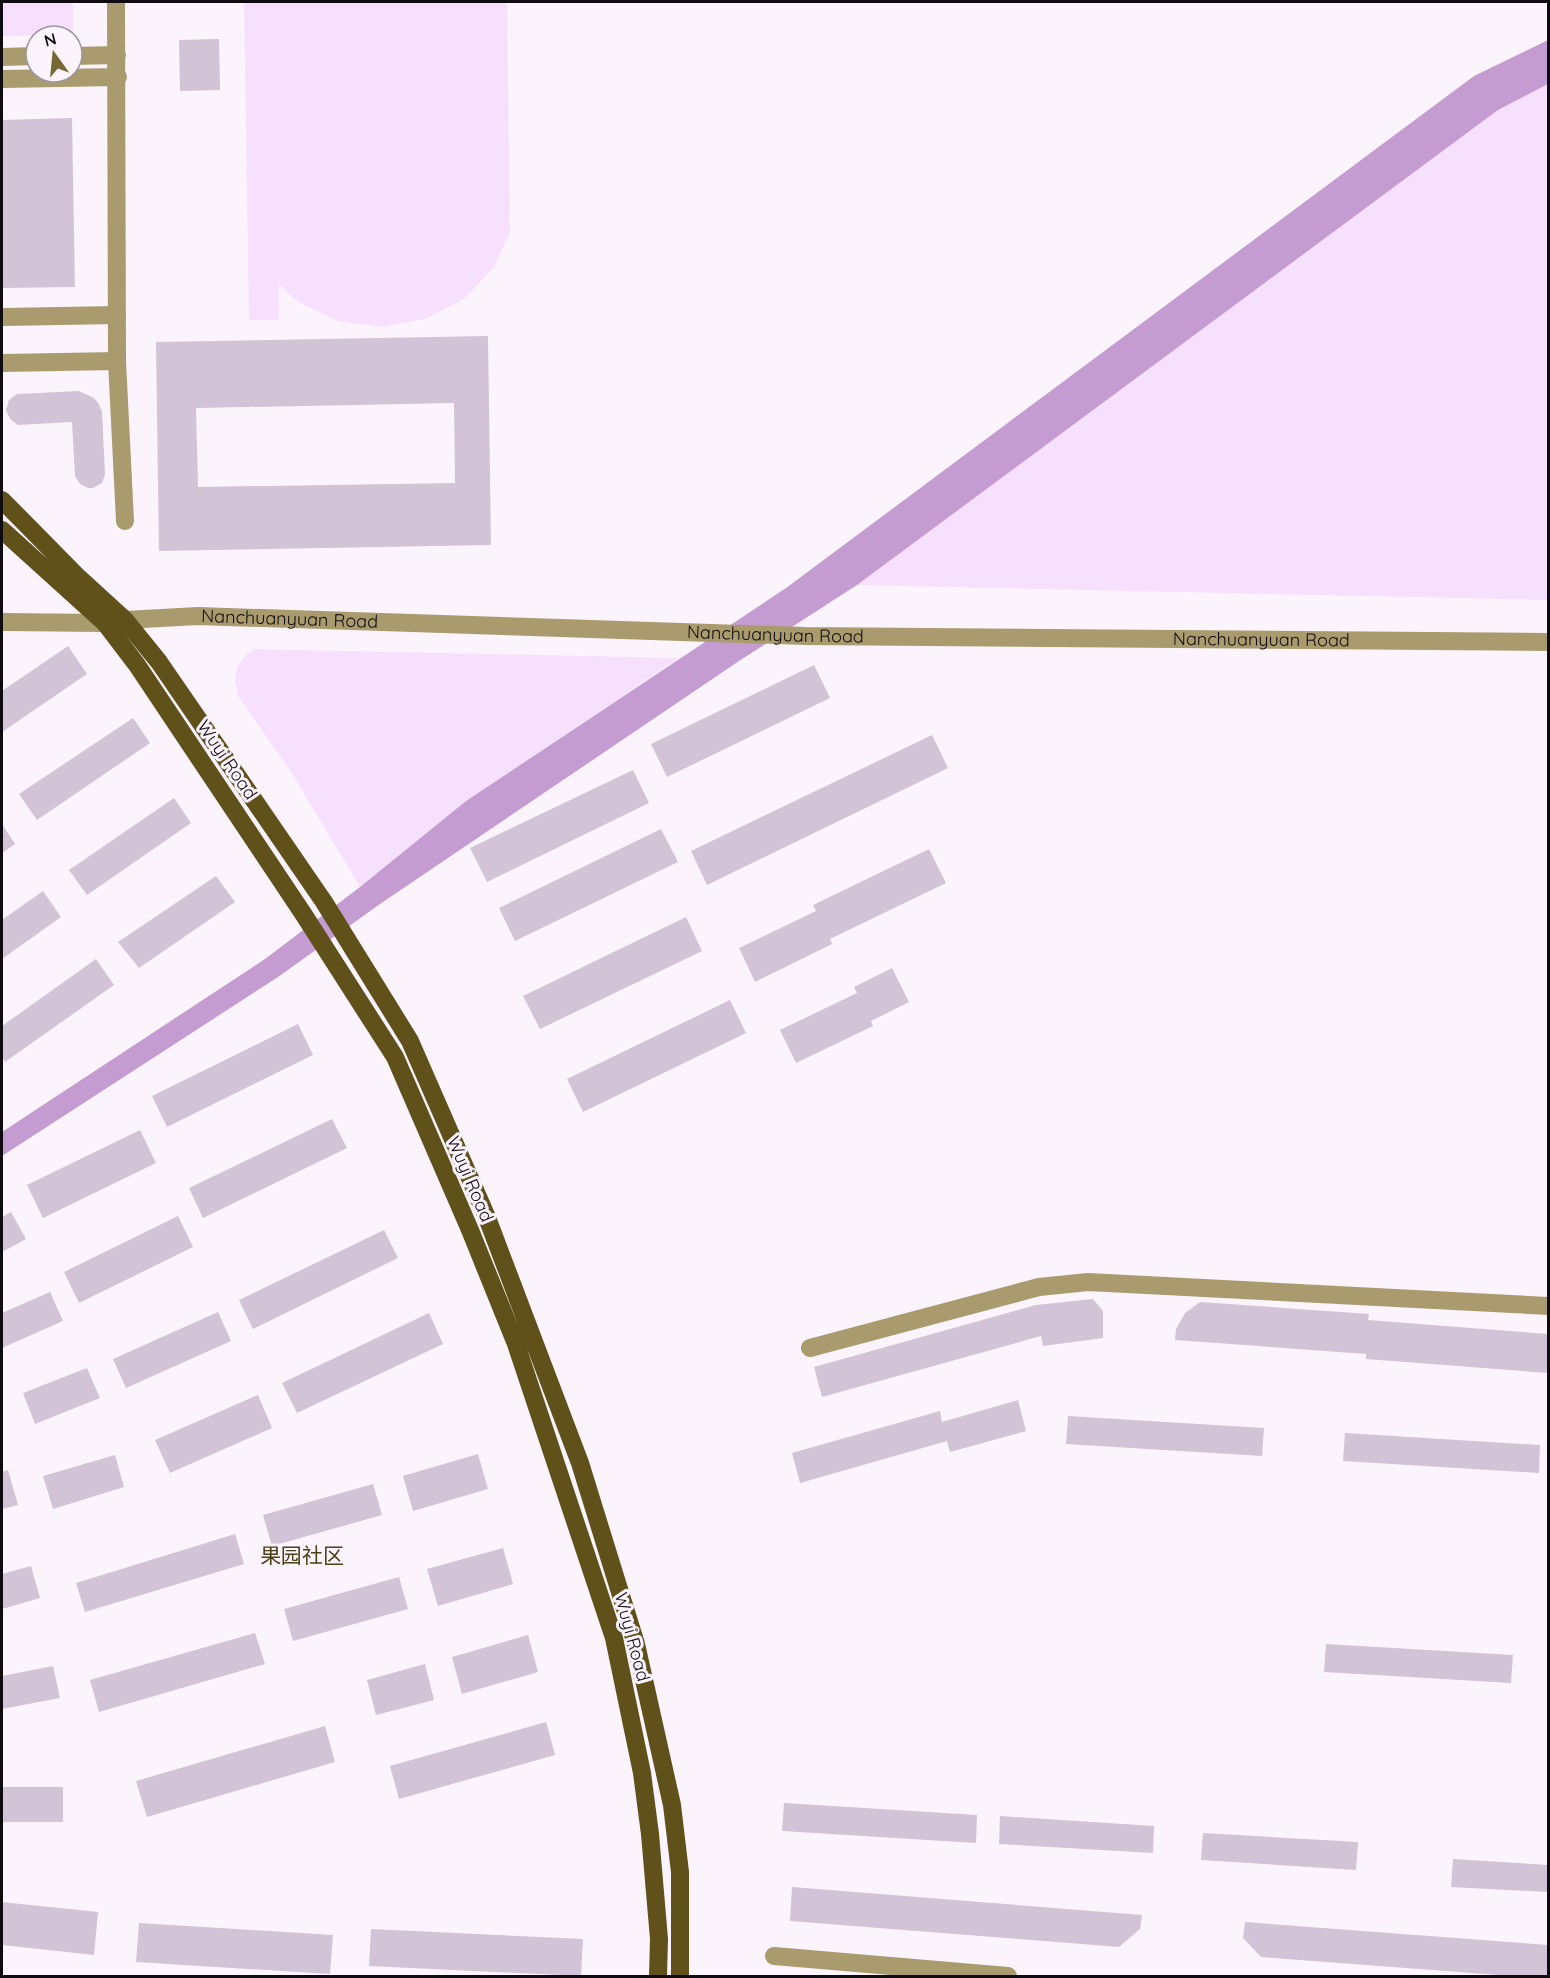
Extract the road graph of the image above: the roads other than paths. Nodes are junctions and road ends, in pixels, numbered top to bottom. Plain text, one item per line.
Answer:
1 (116, 2) edge
2 (117, 55) junction
3 (84, 56) edge
4 (2, 57) edge
5 (24, 57) edge
6 (118, 77) junction
7 (2, 79) edge
8 (117, 315) junction
9 (2, 317) edge
10 (117, 361) junction
11 (2, 363) edge
12 (2, 500) edge
13 (125, 521) dead end
14 (2, 530) edge
15 (125, 620) junction
16 (2, 622) edge
17 (105, 623) junction
18 (1548, 642) edge
19 (1548, 1306) edge
20 (810, 1348) dead end
21 (774, 1956) dead end
22 (658, 1977) edge
23 (680, 1977) edge
24 (1008, 1977) edge

1 - 2 street
2 - 3 street
2 - 6 street
4 - 5 street
6 - 7 street
6 - 8 street
8 - 9 street
8 - 10 street
10 - 11 street
10 - 13 street
12 - 15 main road, Wuyi Road
14 - 17 main road, Wuyi Road
15 - 17 street, Nanchuanyuan Road
15 - 18 street, Nanchuanyuan Road
15 - 23 main road, Wuyi Road
16 - 17 street, Nanchuanyuan Road
17 - 22 main road, Wuyi Road
19 - 20 street
21 - 24 street

